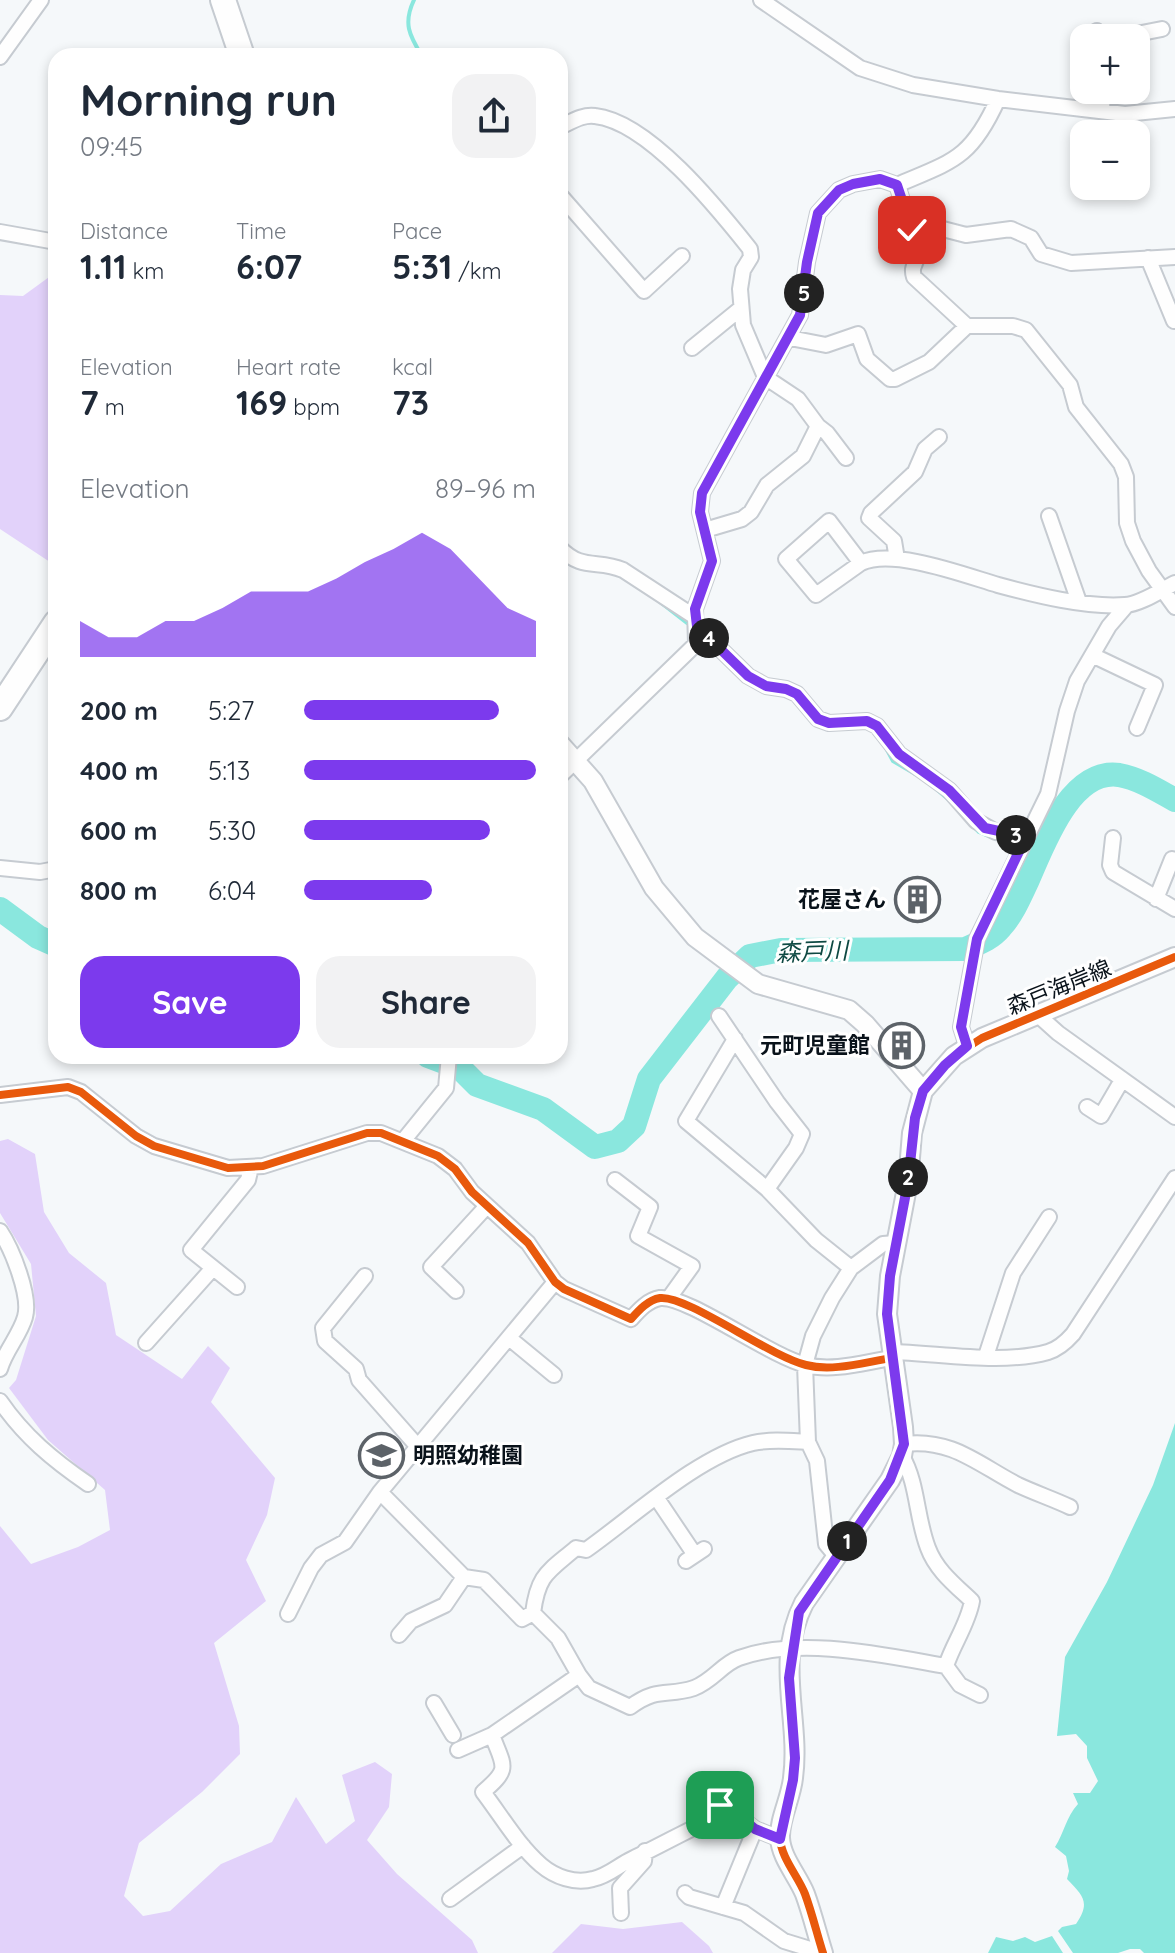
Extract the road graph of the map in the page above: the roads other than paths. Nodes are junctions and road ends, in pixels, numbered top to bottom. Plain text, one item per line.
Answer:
1 (41, 0) edge
2 (223, 0) edge
3 (761, 0) edge
4 (1162, 29) dead end
5 (1150, 31) edge
6 (239, 48) edge
7 (1, 53) edge
8 (998, 99) junction
9 (1102, 104) edge
10 (1175, 109) edge
11 (1102, 111) junction
12 (568, 123) edge
13 (897, 185) junction
14 (568, 204) edge
15 (912, 230) junction
16 (0, 232) edge
17 (48, 241) edge
18 (682, 256) dead end
19 (1175, 257) edge
20 (1148, 258) junction
21 (1169, 290) edge
22 (740, 309) junction
23 (1174, 321) edge
24 (967, 326) junction
25 (790, 338) junction
26 (692, 348) dead end
27 (765, 377) junction
28 (818, 426) junction
29 (939, 437) dead end
30 (846, 458) dead end
31 (1049, 516) dead end
32 (705, 530) junction
33 (568, 555) edge
34 (897, 559) junction
35 (861, 563) junction
36 (1168, 586) edge
37 (1079, 602) junction
38 (1127, 605) junction
39 (1175, 607) edge
40 (695, 617) junction
41 (48, 635) edge
42 (698, 635) junction
43 (1092, 655) junction
44 (0, 708) edge
45 (1137, 728) dead end
46 (568, 753) edge
47 (575, 760) junction
48 (568, 767) edge
49 (1113, 838) dead end
50 (1023, 842) junction
51 (1172, 859) dead end
52 (0, 868) edge
53 (48, 870) edge
54 (1156, 899) junction
55 (1175, 909) edge
56 (1175, 957) edge
57 (1038, 1015) junction
58 (719, 1016) dead end
59 (735, 1039) junction
60 (967, 1046) junction
61 (448, 1064) edge
62 (1122, 1080) junction
63 (923, 1091) junction
64 (0, 1095) edge
65 (1087, 1107) dead end
66 (1175, 1117) edge
67 (403, 1141) junction
68 (251, 1167) junction
69 (1175, 1178) edge
70 (615, 1180) dead end
71 (767, 1189) junction
72 (486, 1207) junction
73 (1049, 1217) dead end
74 (0, 1231) edge
75 (896, 1243) junction
76 (213, 1268) junction
77 (851, 1268) junction
78 (365, 1276) dead end
79 (555, 1282) junction
80 (237, 1287) dead end
81 (456, 1291) dead end
82 (669, 1298) junction
83 (509, 1338) junction
84 (146, 1343) dead end
85 (892, 1355) junction
86 (986, 1356) junction
87 (805, 1365) junction
88 (0, 1369) edge
89 (554, 1375) dead end
90 (0, 1401) edge
91 (808, 1442) junction
92 (419, 1448) junction
93 (903, 1450) junction
94 (88, 1484) dead end
95 (380, 1492) junction
96 (656, 1497) junction
97 (1070, 1507) dead end
98 (695, 1555) dead end
99 (836, 1556) junction
100 (464, 1577) junction
101 (533, 1613) junction
102 (288, 1614) dead end
103 (399, 1635) dead end
104 (792, 1649) junction
105 (946, 1666) junction
106 (579, 1675) junction
107 (980, 1695) dead end
108 (434, 1703) dead end
109 (453, 1735) dead end
110 (492, 1735) junction
111 (458, 1750) dead end
112 (755, 1829) junction
113 (780, 1839) junction
114 (523, 1846) junction
115 (645, 1853) junction
116 (685, 1893) dead end
117 (450, 1899) dead end
118 (723, 1907) junction
119 (621, 1913) dead end
120 (823, 1953) edge

1 - 7 street
2 - 6 highway
3 - 8 street
4 - 5 street
8 - 11 street
8 - 13 street
9 - 11 street
10 - 11 street
12 - 22 street
13 - 15 street
13 - 25 street
14 - 18 street
15 - 20 street
15 - 24 street
16 - 17 street
19 - 20 street
20 - 21 street
21 - 23 street
22 - 26 street
22 - 27 street
24 - 25 street
24 - 36 street
25 - 27 street
27 - 28 street
27 - 32 street
28 - 30 street
28 - 32 street
29 - 34 street
31 - 37 street
32 - 40 street
33 - 40 street
34 - 35 street
34 - 37 street
35 - 35 street
36 - 38 street
36 - 39 street
37 - 38 street
38 - 43 street
40 - 42 street
41 - 44 highway
42 - 47 street
42 - 50 street
43 - 45 street
43 - 50 street
46 - 47 main road
47 - 48 street
47 - 63 main road
49 - 54 street
50 - 60 street
51 - 54 street
52 - 53 street
54 - 55 street
56 - 57 main road, 森戸海岸線
57 - 60 main road, 森戸海岸線
57 - 62 street
58 - 59 street
59 - 71 street
59 - 71 street
60 - 63 main road, 森戸海岸線
61 - 67 street
62 - 65 street
62 - 66 street
63 - 75 main road, 森戸海岸線
64 - 68 street
67 - 68 street
67 - 72 street
68 - 76 street
69 - 86 street
70 - 82 street
71 - 77 street
72 - 79 street
72 - 81 street
73 - 86 street
74 - 88 street
75 - 77 street
75 - 85 main road, 森戸海岸線
76 - 80 street
76 - 84 street
77 - 87 street
78 - 92 street
79 - 82 street
79 - 83 street
82 - 87 street
83 - 89 street
83 - 92 street
85 - 86 street
85 - 87 street
85 - 93 main road, 森戸海岸線
87 - 91 street
90 - 94 street
91 - 96 street
91 - 99 street
92 - 95 street
93 - 97 street
93 - 99 main road
93 - 105 street
95 - 100 street
95 - 102 street
96 - 98 street
96 - 101 street
99 - 104 main road
100 - 101 street
100 - 103 street
101 - 106 street
104 - 105 street
104 - 106 street
104 - 113 main road
105 - 107 street
106 - 110 street
108 - 109 street
110 - 111 street
110 - 114 street
112 - 113 street
112 - 115 street
112 - 118 street
113 - 120 main road
114 - 115 street
114 - 117 street
115 - 119 street
116 - 118 street
118 - 120 street

